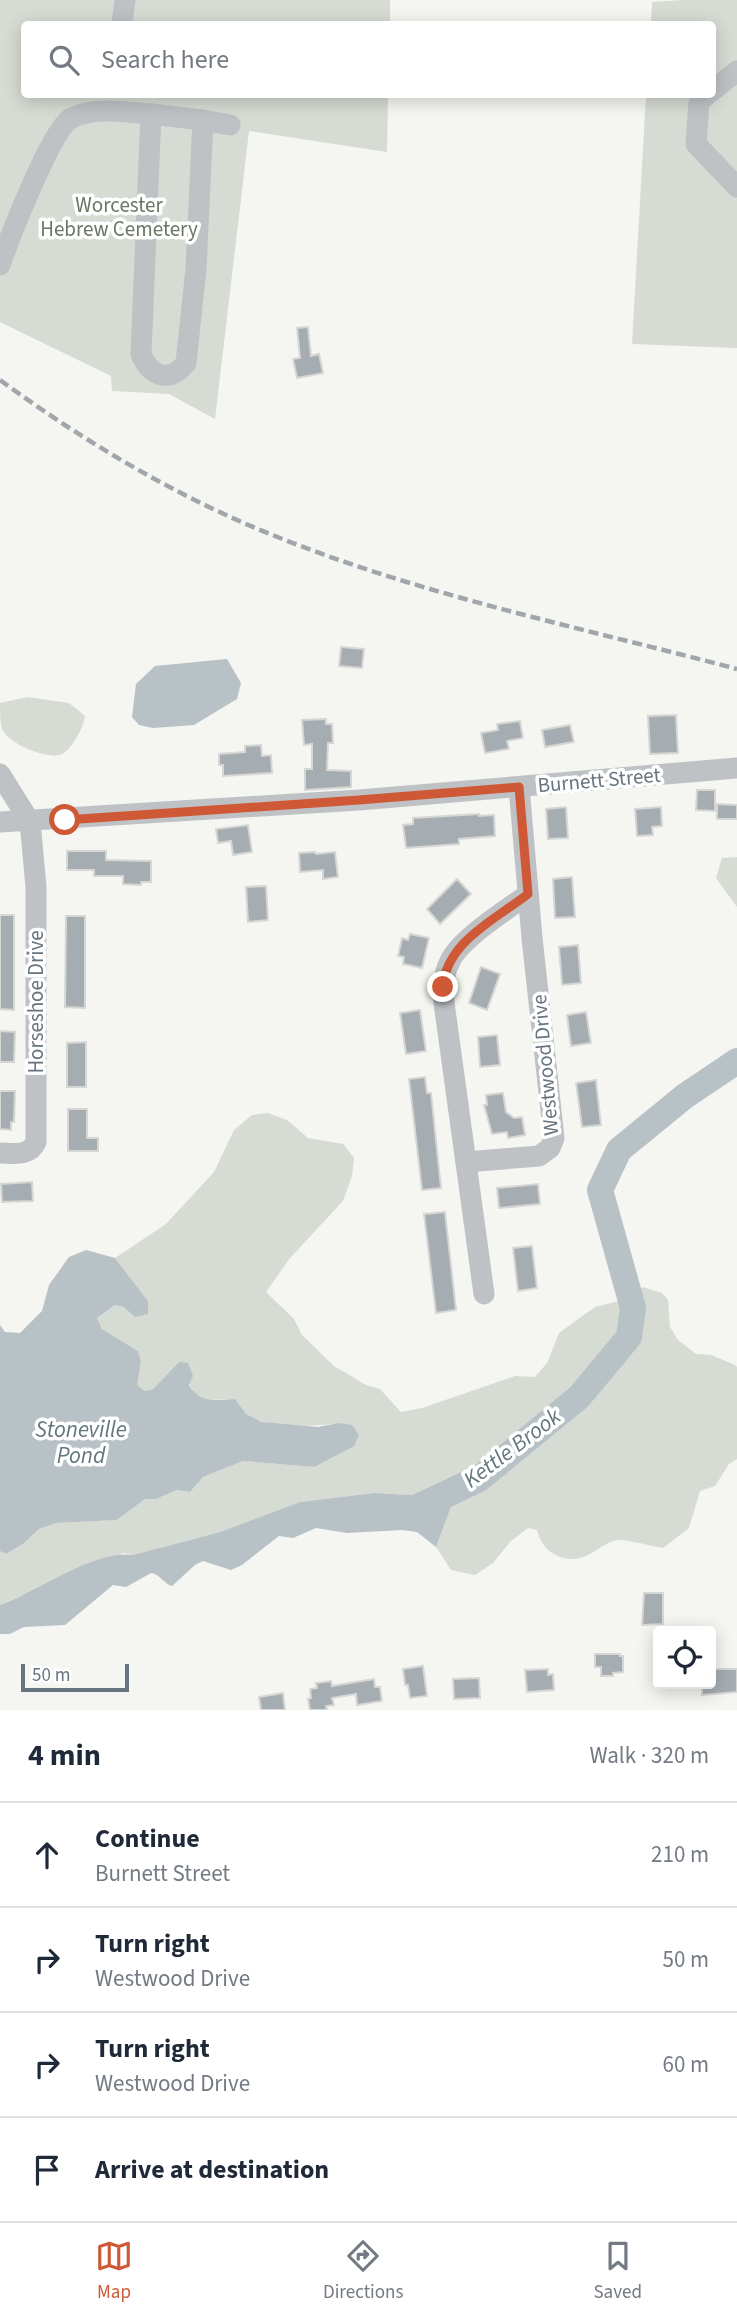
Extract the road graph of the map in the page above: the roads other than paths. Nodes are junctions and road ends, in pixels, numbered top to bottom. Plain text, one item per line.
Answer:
1 (125, 0) edge
2 (122, 21) edge
3 (737, 71) edge
4 (716, 88) edge
5 (704, 98) edge
6 (111, 102) edge
7 (151, 114) junction
8 (203, 120) junction
9 (230, 125) dead end
10 (737, 186) edge
11 (0, 265) edge
12 (737, 768) edge
13 (0, 774) edge
14 (519, 787) junction
15 (0, 822) edge
16 (30, 822) junction
17 (528, 894) junction
18 (0, 1153) edge
19 (466, 1162) junction
20 (484, 1294) dead end

1 - 2 street
3 - 4 street
5 - 10 street
6 - 7 street
6 - 11 street
7 - 8 street
7 - 8 street
8 - 9 street
12 - 14 street, Burnett Street
13 - 16 street
14 - 16 street, Burnett Street
14 - 17 street, Westwood Drive
15 - 16 street, Burnett Street
16 - 18 street, Horseshoe Drive
17 - 19 street
17 - 19 street, Westwood Drive
19 - 20 street

